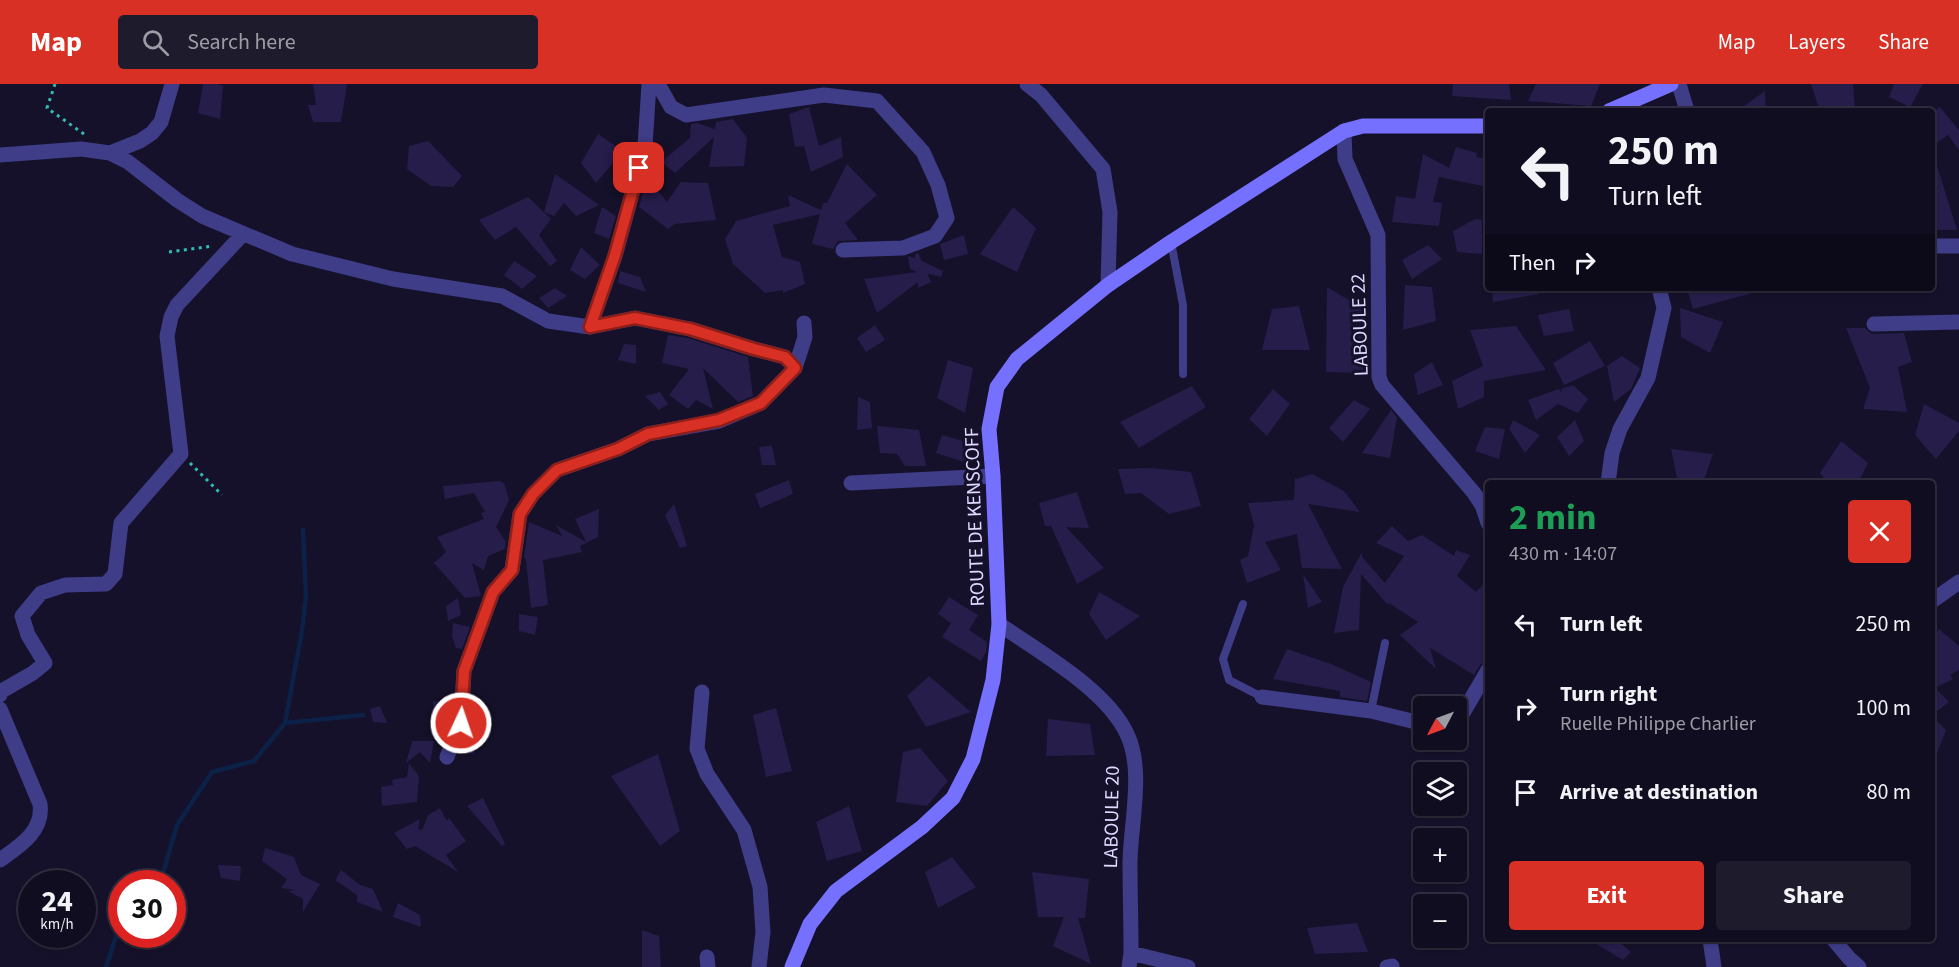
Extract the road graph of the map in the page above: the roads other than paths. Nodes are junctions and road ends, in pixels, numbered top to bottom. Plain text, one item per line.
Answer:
1 (172, 84) edge
2 (649, 84) edge
3 (658, 84) edge
4 (1027, 84) edge
5 (1671, 84) edge
6 (1680, 84) edge
7 (1616, 108) edge
8 (1686, 108) edge
9 (1485, 126) edge
10 (1344, 131) junction
11 (110, 153) junction
12 (0, 155) edge
13 (239, 238) junction
14 (1172, 242) junction
15 (1935, 246) edge
16 (1959, 246) edge
17 (843, 250) dead end
18 (1108, 285) junction
19 (1660, 291) edge
20 (1959, 322) edge
21 (804, 323) dead end
22 (1874, 324) dead end
23 (590, 327) junction
24 (795, 368) junction
25 (1183, 374) dead end
26 (993, 476) junction
27 (1608, 480) edge
28 (851, 483) dead end
29 (1485, 514) edge
30 (1959, 582) edge
31 (1935, 600) edge
32 (1243, 604) dead end
33 (999, 624) junction
34 (1386, 643) dead end
35 (1485, 675) edge
36 (702, 692) dead end
37 (0, 695) edge
38 (1262, 697) joint
39 (1467, 706) edge
40 (0, 709) edge
41 (1371, 711) junction
42 (1413, 721) edge
43 (447, 757) dead end
44 (0, 860) edge
45 (1710, 942) edge
46 (1836, 942) edge
47 (1130, 960) edge
48 (759, 967) edge
49 (792, 967) edge
50 (1188, 967) edge
51 (1714, 967) edge
52 (1859, 967) edge

1 - 11 street
2 - 23 street
3 - 17 street
4 - 18 street
5 - 7 main road
6 - 8 street
9 - 10 main road, ROUTE DE KENSCOFF
10 - 14 main road, ROUTE DE KENSCOFF
10 - 29 street, LABOULE 22
11 - 12 street
11 - 13 street
13 - 23 street
13 - 37 street
14 - 18 main road, ROUTE DE KENSCOFF
14 - 25 lane
15 - 16 street
18 - 26 main road, ROUTE DE KENSCOFF
19 - 27 street
20 - 22 street
21 - 24 street
23 - 24 street
24 - 43 street
26 - 28 street
26 - 33 main road, ROUTE DE KENSCOFF
30 - 31 street
32 - 38 lane
33 - 47 street, LABOULE 20
33 - 49 main road, ROUTE DE KENSCOFF
34 - 41 lane
35 - 39 street
36 - 48 street
38 - 41 street
40 - 44 street
41 - 42 street
45 - 51 street
46 - 52 street
47 - 50 street

